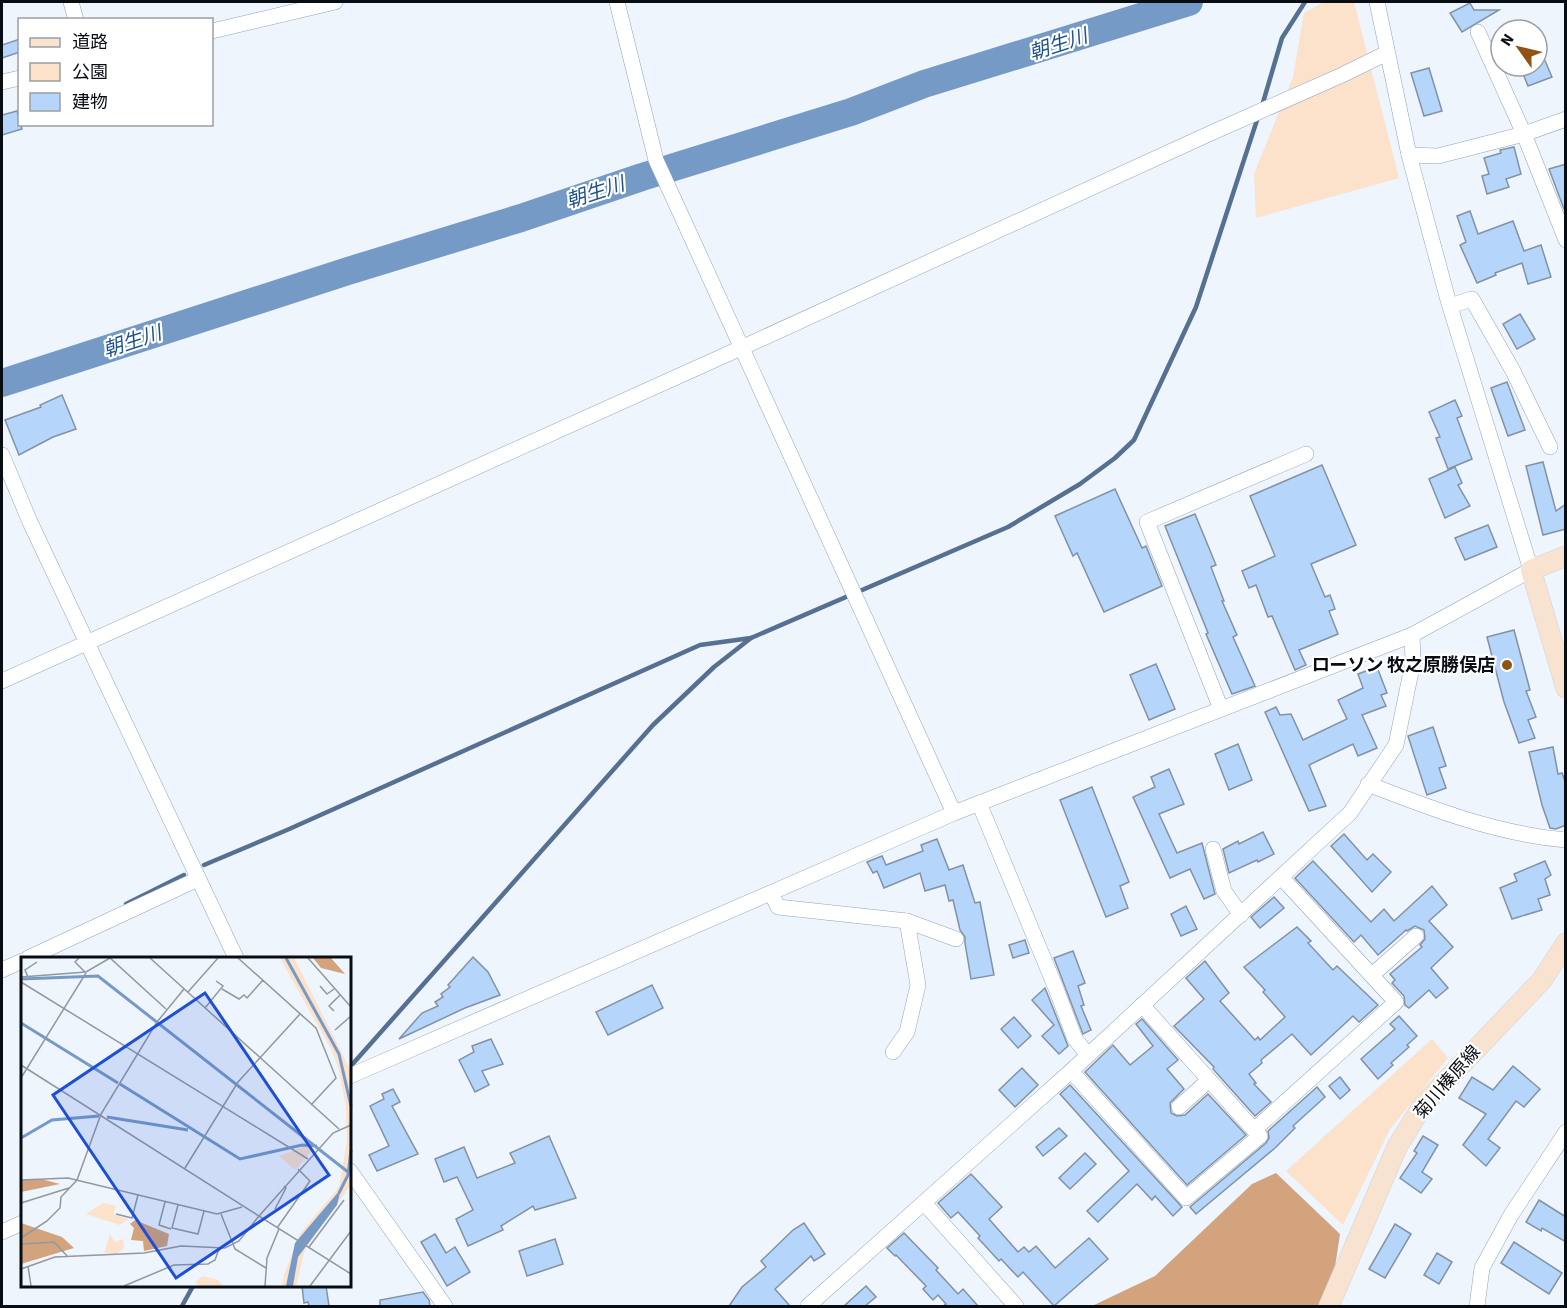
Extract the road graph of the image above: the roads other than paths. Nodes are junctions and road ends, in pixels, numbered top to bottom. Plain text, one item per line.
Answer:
1 (72, 2) edge
2 (334, 2) edge
3 (617, 2) edge
4 (1377, 2) edge
5 (76, 18) edge
6 (213, 31) edge
7 (1478, 32) dead end
8 (1387, 53) junction
9 (18, 78) edge
10 (2, 82) edge
11 (1566, 119) edge
12 (1524, 134) junction
13 (1409, 155) junction
14 (1566, 240) edge
15 (1450, 306) junction
16 (741, 348) junction
17 (1550, 447) dead end
18 (1306, 454) dead end
19 (2, 455) edge
20 (1566, 555) edge
21 (1531, 570) junction
22 (1412, 635) junction
23 (87, 641) junction
24 (2, 681) edge
25 (1566, 688) edge
26 (1221, 709) junction
27 (1368, 784) junction
28 (979, 803) junction
29 (954, 813) junction
30 (1566, 840) edge
31 (1213, 849) dead end
32 (1282, 878) junction
33 (198, 879) junction
34 (771, 893) junction
35 (1241, 915) junction
36 (906, 921) junction
37 (1416, 936) dead end
38 (956, 939) dead end
39 (1566, 943) edge
40 (29, 957) edge
41 (236, 957) edge
42 (21, 961) edge
43 (2, 970) edge
44 (1372, 975) junction
45 (1142, 1005) junction
46 (893, 1052) dead end
47 (1089, 1054) junction
48 (1071, 1071) junction
49 (352, 1075) edge
50 (1209, 1080) junction
51 (1179, 1107) dead end
52 (1254, 1130) junction
53 (1566, 1132) edge
54 (351, 1172) edge
55 (925, 1204) junction
56 (21, 1223) edge
57 (2, 1232) edge
58 (445, 1306) edge
59 (808, 1306) edge
60 (1016, 1306) edge
61 (1329, 1306) edge
62 (1477, 1306) edge

1 - 5 street
2 - 6 street
3 - 16 street
4 - 8 street
7 - 12 street
8 - 13 street
8 - 16 street
9 - 10 street
11 - 12 street
12 - 13 street
12 - 14 street
13 - 15 street
15 - 17 street
15 - 21 street
16 - 23 street
16 - 29 street
18 - 26 street
19 - 23 street
20 - 21 main road
21 - 22 street
21 - 25 main road
22 - 26 street
22 - 27 street
23 - 24 street
23 - 33 street
26 - 28 street
27 - 30 street
27 - 32 street
28 - 29 street
28 - 47 street
29 - 34 street
31 - 35 street
32 - 35 street
32 - 44 street
33 - 40 street
33 - 41 street
34 - 36 street
34 - 49 street
35 - 45 street
36 - 38 street
36 - 46 street
37 - 44 street
39 - 61 main road, 菊川榛原線
42 - 43 street
44 - 52 street
45 - 47 street
45 - 50 street
47 - 48 street
48 - 52 street
48 - 55 street
50 - 51 street
50 - 52 street
53 - 62 street
54 - 58 street
55 - 59 street
55 - 60 street
56 - 57 street

